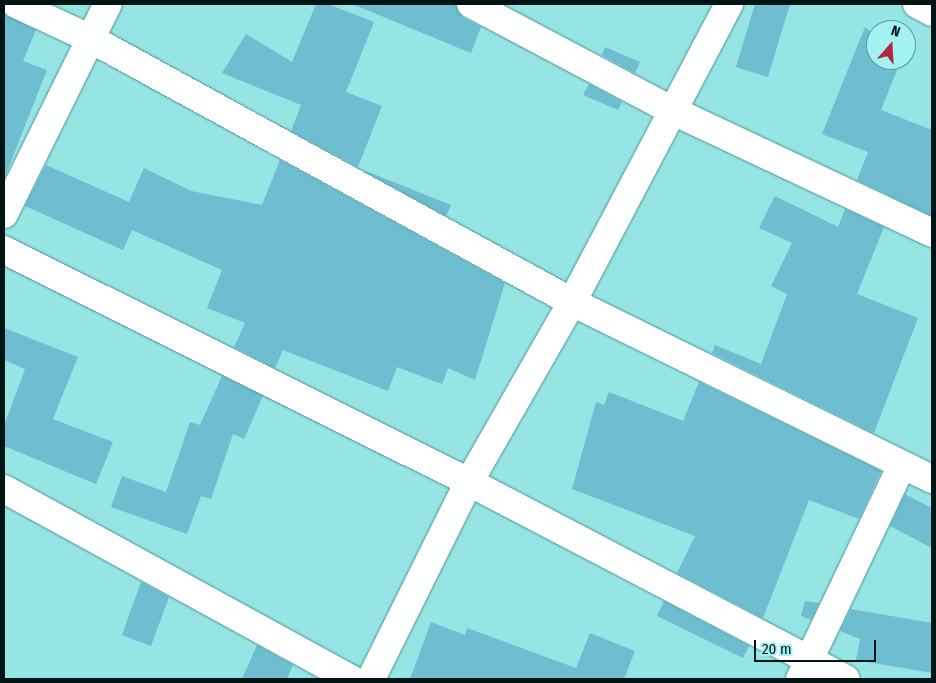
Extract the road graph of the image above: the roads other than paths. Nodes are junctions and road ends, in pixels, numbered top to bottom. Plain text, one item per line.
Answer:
1 (16, 4) edge
2 (108, 4) edge
3 (471, 4) edge
4 (729, 4) edge
5 (917, 4) edge
6 (932, 12) edge
7 (91, 39) junction
8 (671, 110) junction
9 (4, 214) edge
10 (932, 233) edge
11 (4, 250) edge
12 (572, 302) junction
13 (902, 465) junction
14 (932, 479) edge
15 (469, 482) junction
16 (4, 489) edge
17 (805, 669) edge
18 (351, 679) edge
19 (371, 679) edge
20 (846, 679) edge

1 - 7 street
2 - 7 street
3 - 8 street
4 - 8 street
5 - 6 street
7 - 9 street
7 - 12 street
8 - 10 street
8 - 12 street
11 - 15 street
12 - 13 street
12 - 15 street
13 - 14 street
13 - 17 street
15 - 17 street
15 - 19 street
16 - 18 street
17 - 20 street

